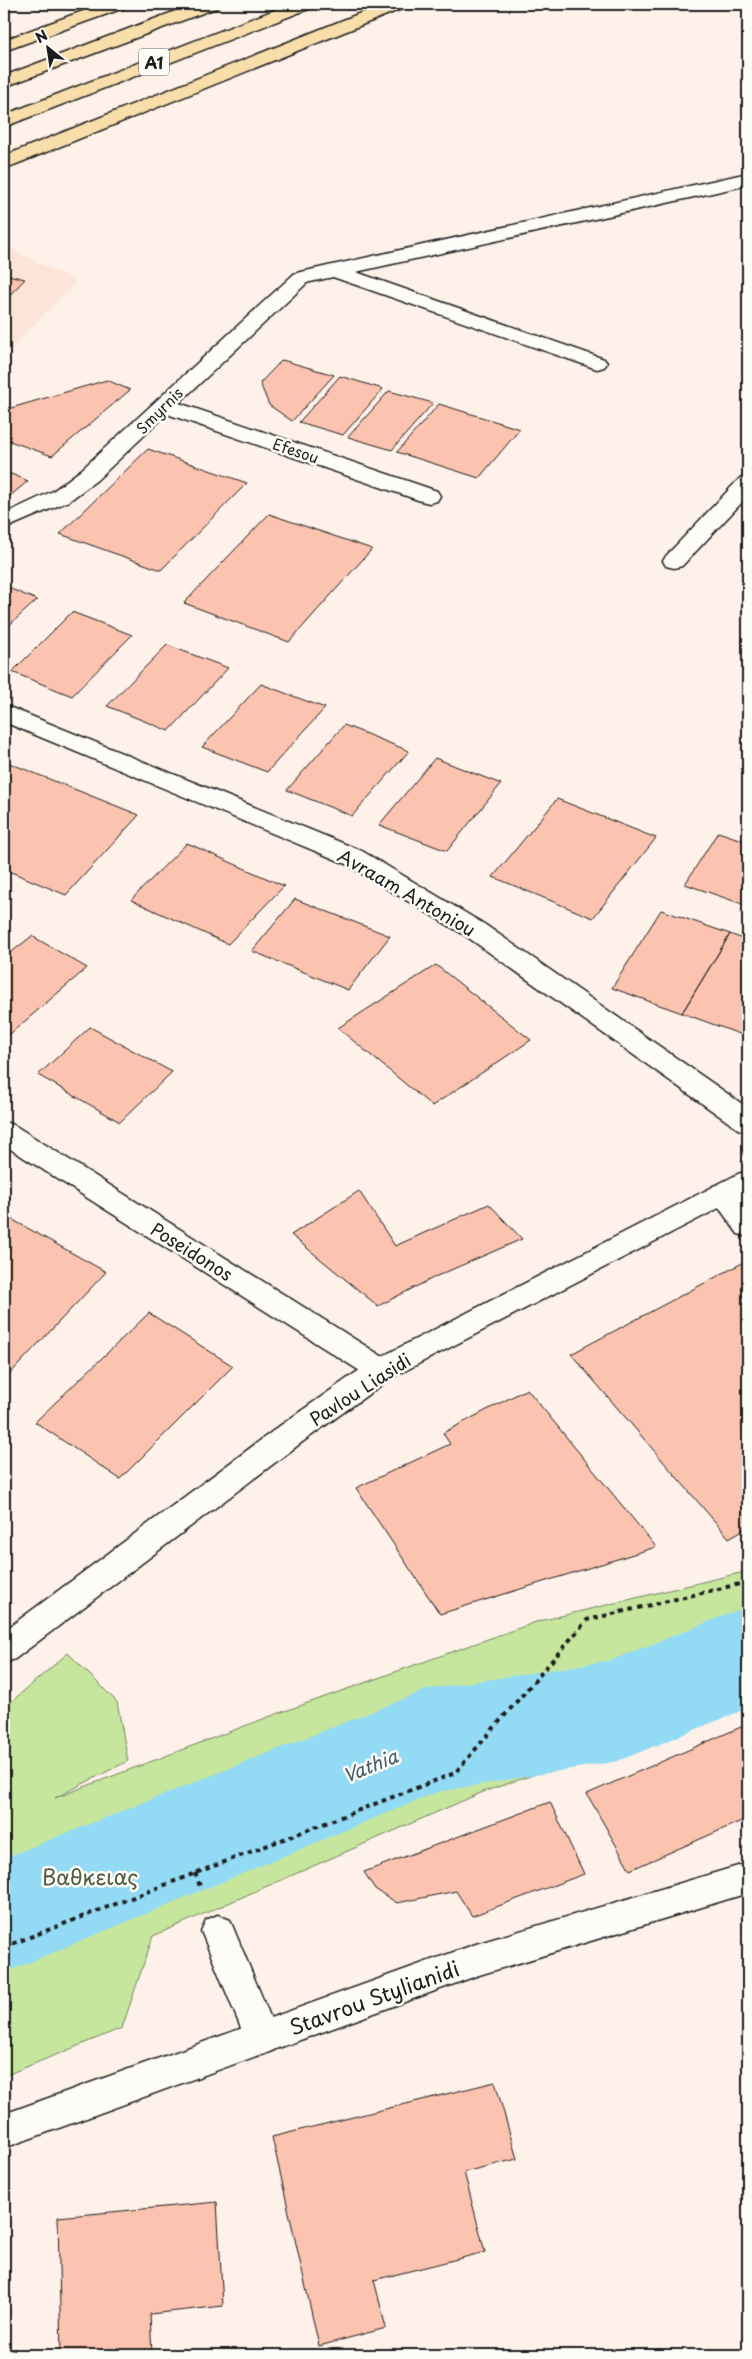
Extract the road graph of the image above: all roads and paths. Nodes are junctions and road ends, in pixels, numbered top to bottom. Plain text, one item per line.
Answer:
1 (118, 4) edge
2 (210, 4) edge
3 (305, 4) edge
4 (398, 4) edge
5 (4, 46) edge
6 (4, 82) edge
7 (4, 121) edge
8 (4, 162) edge
9 (748, 179) edge
10 (335, 271) junction
11 (597, 363) dead end
12 (163, 405) junction
13 (748, 483) edge
14 (428, 496) dead end
15 (4, 522) edge
16 (674, 562) dead end
17 (4, 714) edge
18 (748, 1122) edge
19 (4, 1132) edge
20 (748, 1181) edge
21 (723, 1194) junction
22 (748, 1226) edge
23 (381, 1370) junction
24 (748, 1582) edge
25 (4, 1649) edge
26 (748, 1878) edge
27 (218, 1931) dead end
28 (4, 1947) edge
29 (262, 2038) junction
30 (4, 2131) edge

1 - 5 highway
2 - 6 highway, A1
3 - 7 highway, A1
4 - 8 highway
9 - 10 street
10 - 11 street
10 - 12 street, Smyrnis
12 - 14 street, Efesou
12 - 15 street, Smyrnis
13 - 16 street
17 - 18 street, Avraam Antoniou
19 - 23 street, Poseidonos
20 - 21 street, Pavlou Liasidi
21 - 22 street
21 - 23 street, Pavlou Liasidi
23 - 25 street, Pavlou Liasidi
24 - 28 path
26 - 29 street, Stavrou Stylianidi
27 - 29 street
29 - 30 street, Stavrou Stylianidi

